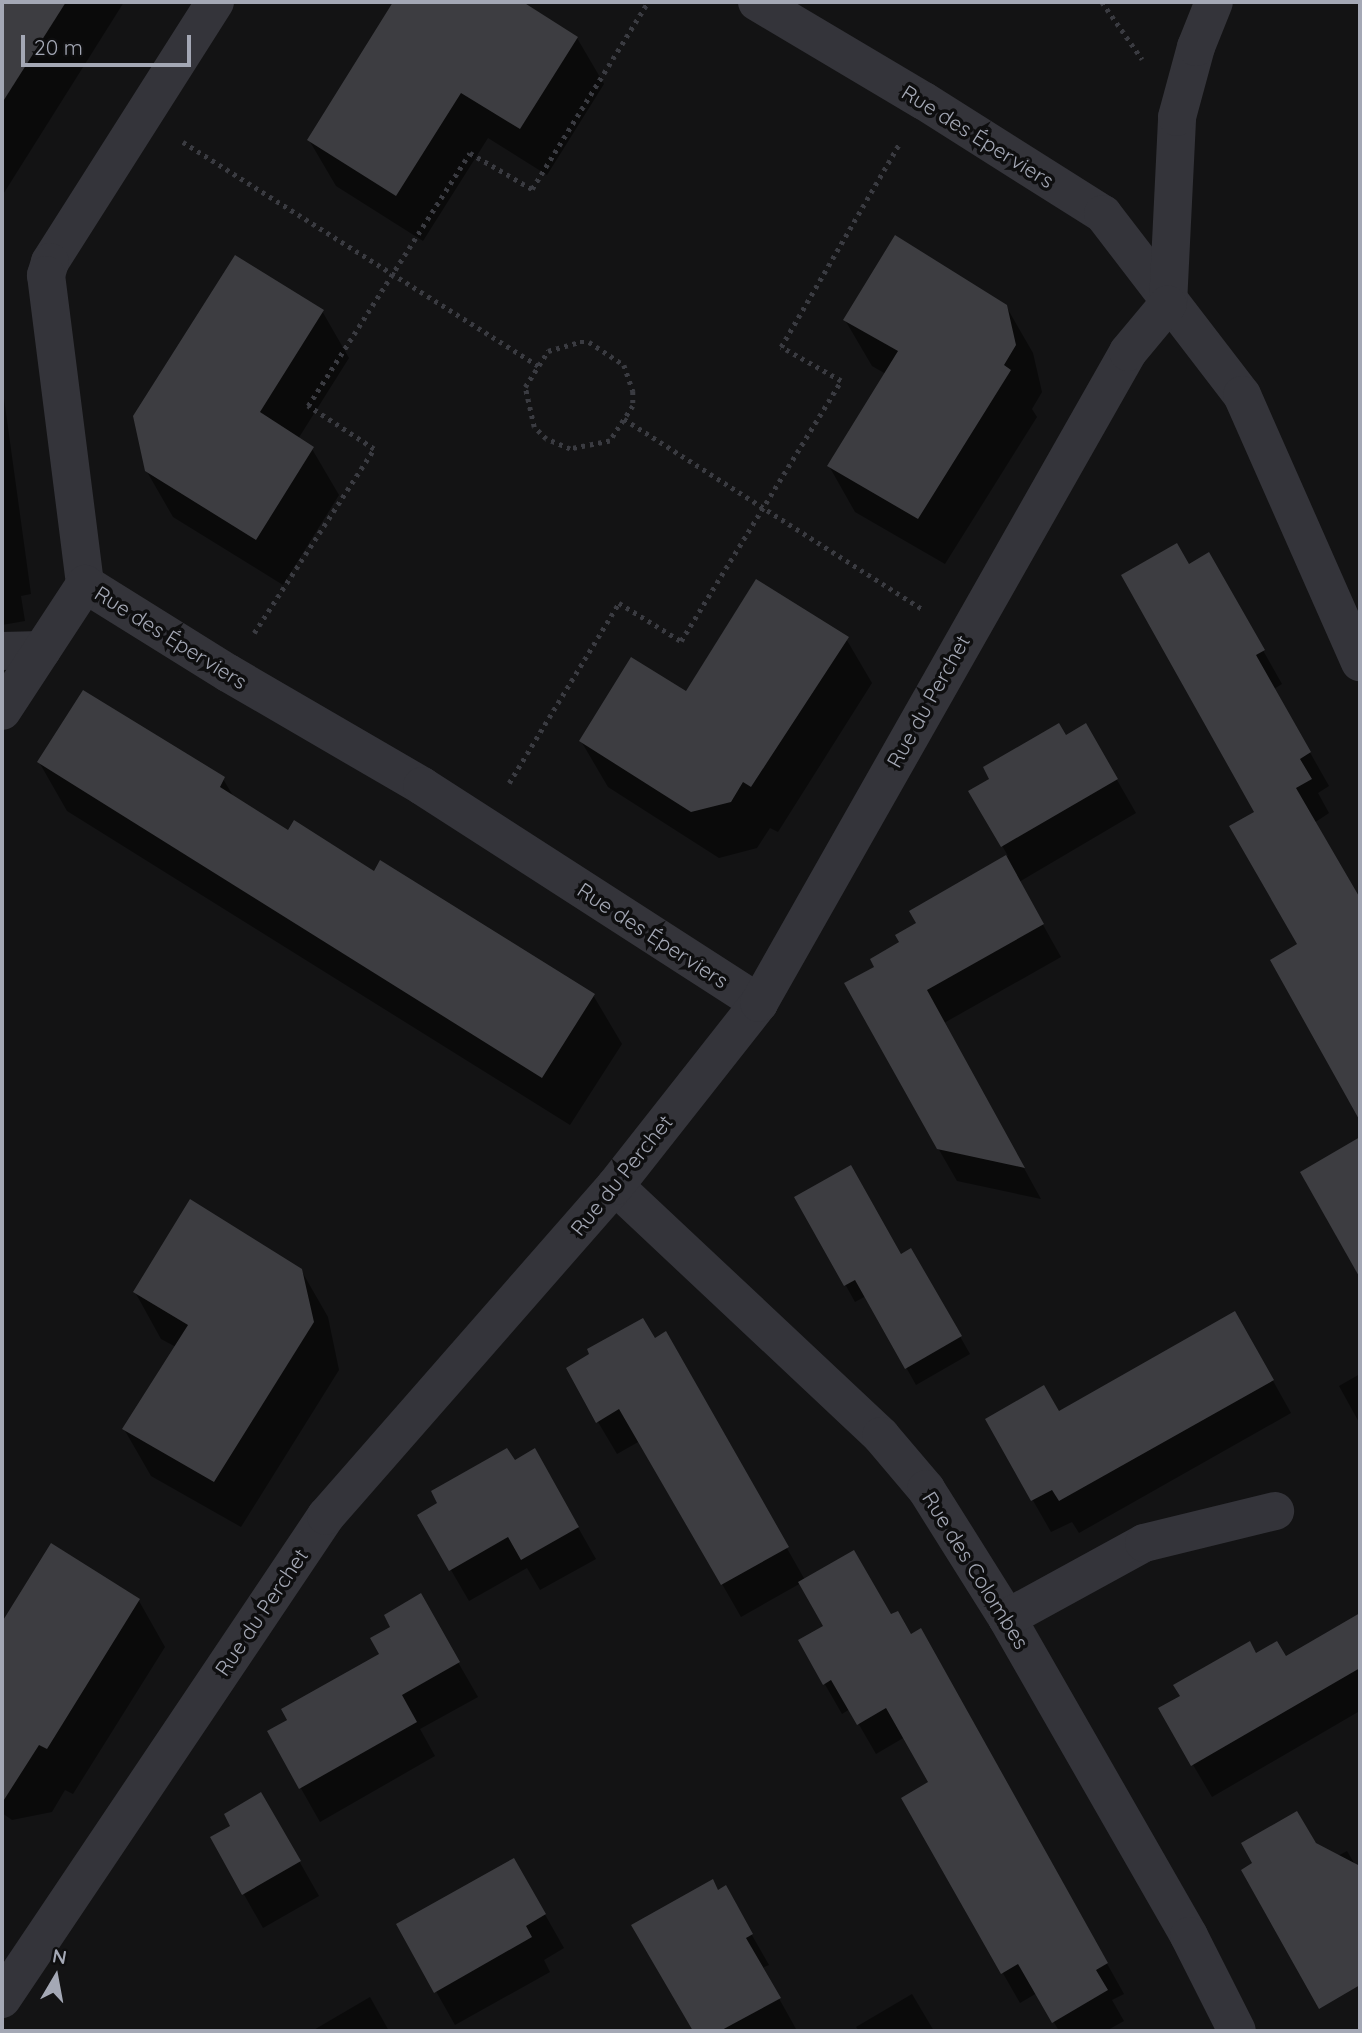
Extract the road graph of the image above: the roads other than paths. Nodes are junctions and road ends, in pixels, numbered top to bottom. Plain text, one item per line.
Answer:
1 (215, 2) edge
2 (757, 2) edge
3 (1214, 2) edge
4 (1168, 304) junction
5 (85, 584) junction
6 (41, 650) junction
7 (2, 651) edge
8 (1360, 662) edge
9 (2, 711) edge
10 (759, 1003) junction
11 (615, 1186) junction
12 (1275, 1511) dead end
13 (1007, 1618) junction
14 (2, 1999) edge
15 (1224, 2027) edge

1 - 5 street, Rue des Éperviers
2 - 4 street, Rue des Éperviers
3 - 4 street
4 - 8 street, Rue des Éperviers
4 - 10 street, Rue du Perchet
5 - 6 street
5 - 10 street, Rue des Éperviers
6 - 7 street
6 - 9 street
10 - 11 street, Rue du Perchet
11 - 13 street, Rue des Colombes
11 - 14 street, Rue du Perchet
12 - 13 street
13 - 15 street, Rue des Colombes

